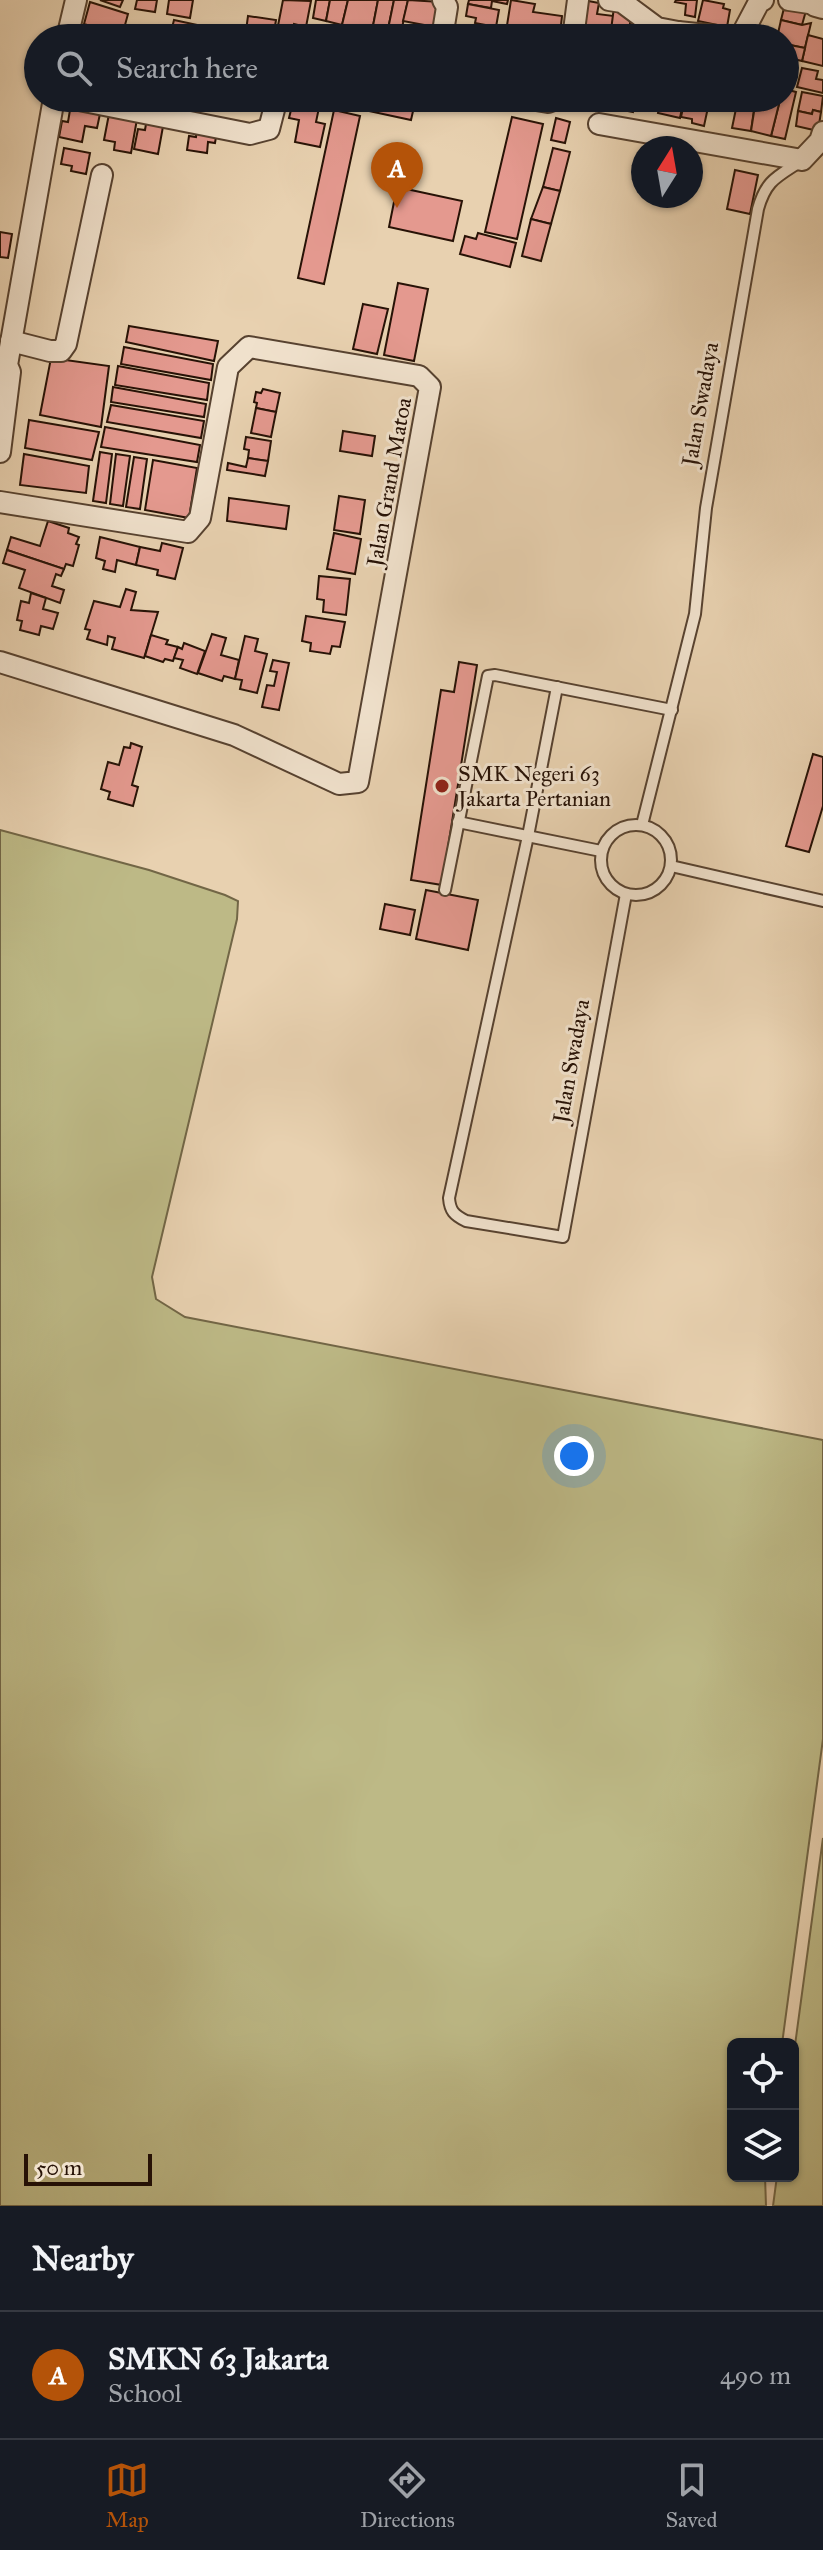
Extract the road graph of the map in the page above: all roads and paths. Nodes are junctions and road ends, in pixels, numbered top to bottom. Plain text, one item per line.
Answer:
1 (76, 0) edge
2 (443, 0) edge
3 (578, 0) edge
4 (609, 0) edge
5 (763, 0) edge
6 (789, 0) edge
7 (819, 3) edge
8 (70, 24) edge
9 (444, 24) edge
10 (575, 24) edge
11 (652, 24) edge
12 (746, 24) edge
13 (52, 112) edge
14 (139, 112) edge
15 (273, 112) edge
16 (599, 124) dead end
17 (823, 132) edge
18 (802, 160) junction
19 (102, 175) dead end
20 (11, 341) junction
21 (4, 364) edge
22 (0, 452) edge
23 (0, 502) edge
24 (0, 662) edge
25 (557, 687) junction
26 (672, 710) junction
27 (458, 822) junction
28 (642, 825) junction
29 (528, 836) junction
30 (601, 851) junction
31 (671, 866) junction
32 (445, 890) dead end
33 (626, 894) junction
34 (823, 901) edge

1 - 8 street
2 - 9 street
3 - 10 street
4 - 11 street
5 - 12 street
6 - 7 street
13 - 20 street
14 - 15 street
16 - 18 street
17 - 18 street, Jalan Swadaya
18 - 26 lane, Jalan Swadaya
19 - 20 street
20 - 21 street
21 - 22 street
23 - 24 street, Jalan Grand Matoa
25 - 26 lane
25 - 27 lane
25 - 29 lane
26 - 28 lane, Jalan Swadaya
27 - 29 lane
27 - 32 lane
28 - 30 lane
28 - 31 lane
29 - 30 lane
29 - 33 lane, Jalan Swadaya
30 - 33 lane
31 - 33 lane
31 - 34 lane

